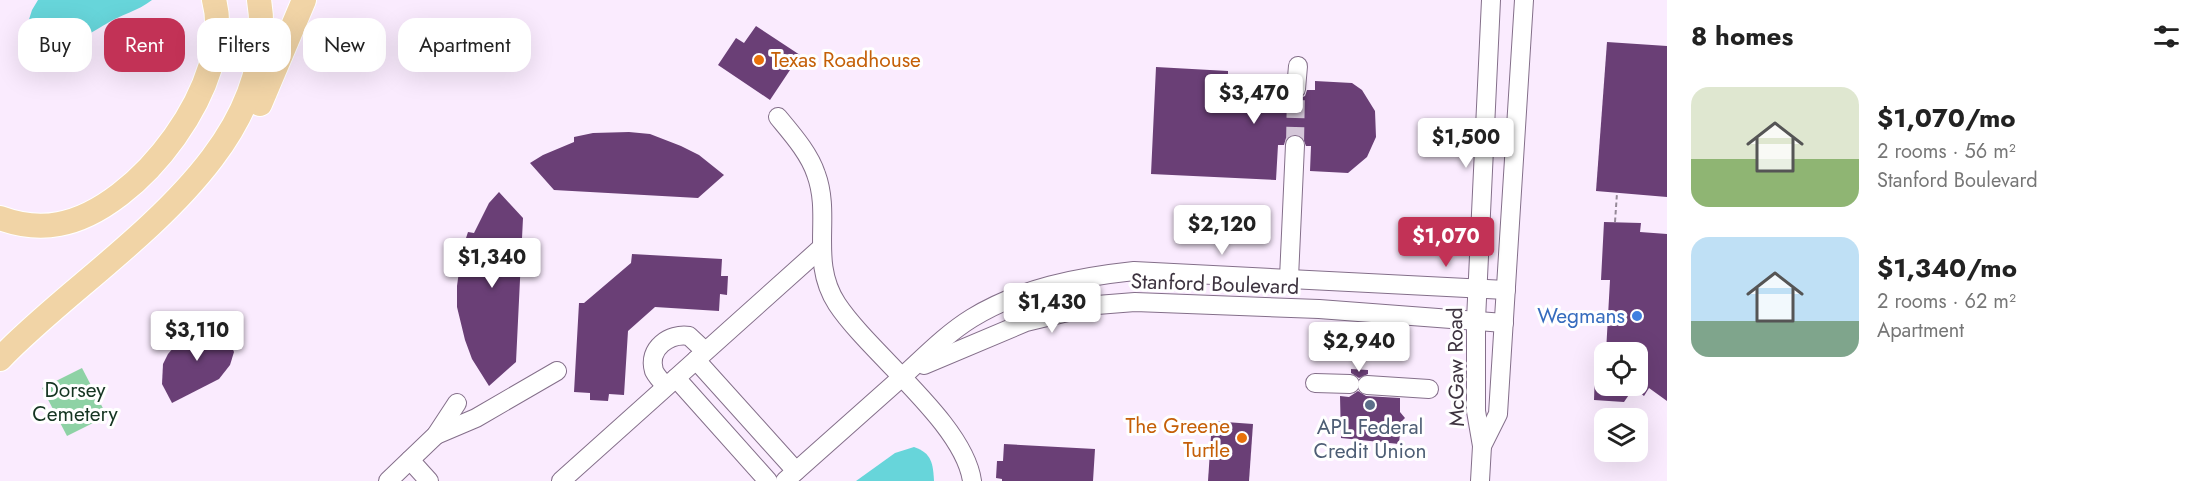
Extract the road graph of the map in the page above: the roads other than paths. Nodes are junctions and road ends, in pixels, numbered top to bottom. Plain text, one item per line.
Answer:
1 (214, 0) edge
2 (259, 0) edge
3 (304, 0) edge
4 (1491, 0) edge
5 (1524, 0) edge
6 (1299, 66) dead end
7 (1296, 89) tunnel mouth
8 (778, 117) dead end
9 (1295, 145) tunnel mouth
10 (0, 218) edge
11 (821, 248) junction
12 (117, 255) junction
13 (1201, 273) junction
14 (1289, 278) junction
15 (1478, 288) junction
16 (1506, 290) junction
17 (1199, 303) junction
18 (1476, 320) junction
19 (1504, 322) junction
20 (701, 355) junction
21 (0, 359) edge
22 (557, 372) dead end
23 (902, 377) junction
24 (671, 382) junction
25 (1315, 383) dead end
26 (1429, 389) dead end
27 (457, 403) dead end
28 (436, 435) junction
29 (1482, 446) junction
30 (410, 460) junction
31 (791, 476) edge
32 (388, 481) edge
33 (429, 481) edge
34 (561, 481) edge
35 (768, 481) edge
36 (972, 481) edge
37 (1480, 481) edge

1 - 10 main road
2 - 12 main road
3 - 12 main road
4 - 15 street, McGaw Road
5 - 16 street, McGaw Road
6 - 7 street
8 - 11 street
9 - 14 street
11 - 20 street
11 - 23 street
12 - 21 main road
13 - 14 street, Stanford Boulevard
13 - 17 street
13 - 23 street, Stanford Boulevard
14 - 15 street, Stanford Boulevard
15 - 16 street, Stanford Boulevard
15 - 18 street, McGaw Road
16 - 19 street, McGaw Road
17 - 18 street, Stanford Boulevard
17 - 23 street, Stanford Boulevard
18 - 19 street, Stanford Boulevard
18 - 29 street, McGaw Road
19 - 29 street, McGaw Road
20 - 24 street
20 - 24 street
20 - 31 street
22 - 28 street
23 - 31 street, Stanford Boulevard
23 - 36 street
24 - 34 street
24 - 35 street
25 - 26 street
27 - 28 street
28 - 30 street
29 - 37 street, McGaw Road
30 - 32 street
30 - 33 street

